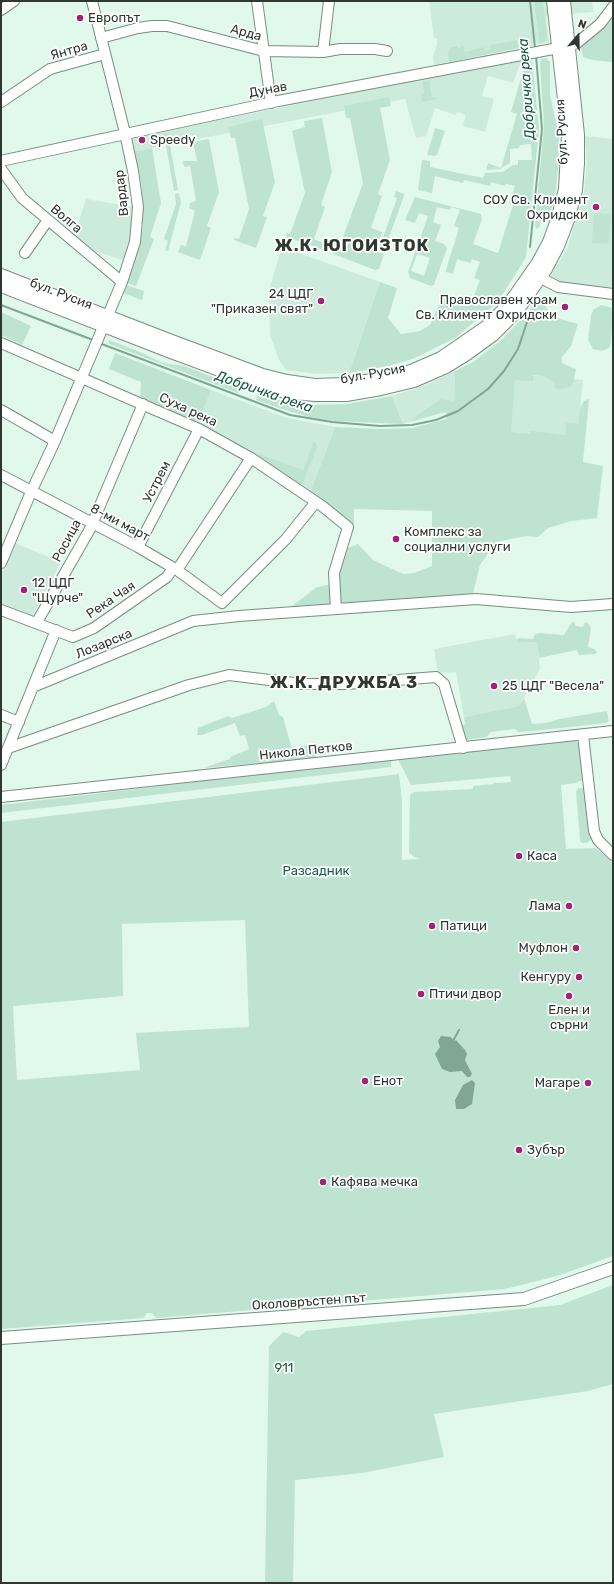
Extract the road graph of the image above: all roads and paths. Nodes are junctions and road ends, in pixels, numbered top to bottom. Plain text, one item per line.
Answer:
1 (14, 1) edge
2 (92, 1) edge
3 (258, 1) edge
4 (329, 1) edge
5 (553, 1) edge
6 (564, 1) edge
7 (613, 7) edge
8 (1, 10) edge
9 (102, 38) junction
10 (564, 46) junction
11 (264, 51) junction
12 (387, 51) dead end
13 (323, 52) junction
14 (106, 54) junction
15 (1, 102) edge
16 (271, 103) junction
17 (126, 132) junction
18 (1, 160) edge
19 (1, 169) edge
20 (48, 220) junction
21 (25, 253) dead end
22 (1, 275) edge
23 (541, 278) junction
24 (122, 282) junction
25 (1, 286) edge
26 (613, 294) edge
27 (103, 324) junction
28 (1, 343) edge
29 (81, 378) junction
30 (144, 404) junction
31 (1, 410) edge
32 (199, 429) junction
33 (55, 441) junction
34 (252, 458) junction
35 (1, 475) edge
36 (31, 492) junction
37 (315, 503) junction
38 (92, 522) junction
39 (138, 547) junction
40 (1, 563) edge
41 (175, 569) junction
42 (613, 604) edge
43 (336, 609) junction
44 (1, 610) edge
45 (37, 622) junction
46 (56, 630) junction
47 (33, 687) junction
48 (1, 715) edge
49 (19, 722) junction
50 (613, 730) edge
51 (583, 735) junction
52 (8, 748) junction
53 (463, 748) junction
54 (1, 765) edge
55 (1, 797) edge
56 (613, 855) edge
57 (613, 1268) edge
58 (1, 1338) edge

1 - 8 street
2 - 9 street, Вардар
3 - 11 street
4 - 13 street
5 - 10 main road, бул. Русия
6 - 10 main road, бул. Русия
7 - 10 street
9 - 11 street, Арда
9 - 14 street, Вардар
10 - 16 street, Дунав
10 - 23 main road, бул. Русия
10 - 27 main road, бул. Русия
11 - 13 street, Арда
11 - 16 street
12 - 13 street, Арда
14 - 15 street, Янтра
14 - 17 street, Вардар
16 - 17 street, Дунав
17 - 18 street, Дунав
17 - 24 street, Вардар
19 - 20 street, Волга
20 - 21 street
20 - 24 street, Волга
22 - 27 main road, бул. Русия
23 - 26 street
23 - 27 main road, бул. Русия
24 - 27 street, Вардар
25 - 27 main road, бул. Русия
27 - 29 street, Вардар
28 - 29 street, Суха река
29 - 30 street, Суха река
29 - 33 street
30 - 32 street, Суха река
30 - 38 street, Росица
31 - 33 street
32 - 34 street, Суха река
32 - 39 street, Устрем
33 - 36 street
34 - 37 street, Суха река
34 - 41 street, Река Чая
35 - 36 street, 8-ми март
36 - 38 street, 8-ми март
36 - 40 street
37 - 41 street, 8-ми март
37 - 43 street, Суха река
38 - 39 street, 8-ми март
38 - 45 street, Росица
39 - 41 street, 8-ми март
41 - 46 street, Река Чая
42 - 43 street, Лозарска
43 - 47 street, Лозарска
44 - 45 street, Река Чая
45 - 46 street, Река Чая
46 - 47 street
47 - 49 street
48 - 49 street
49 - 52 street
50 - 51 street, Никола Петков
51 - 53 street, Никола Петков
51 - 56 street
52 - 53 street
52 - 54 street
53 - 55 street, Никола Петков
57 - 58 main road, Околовръстен път

